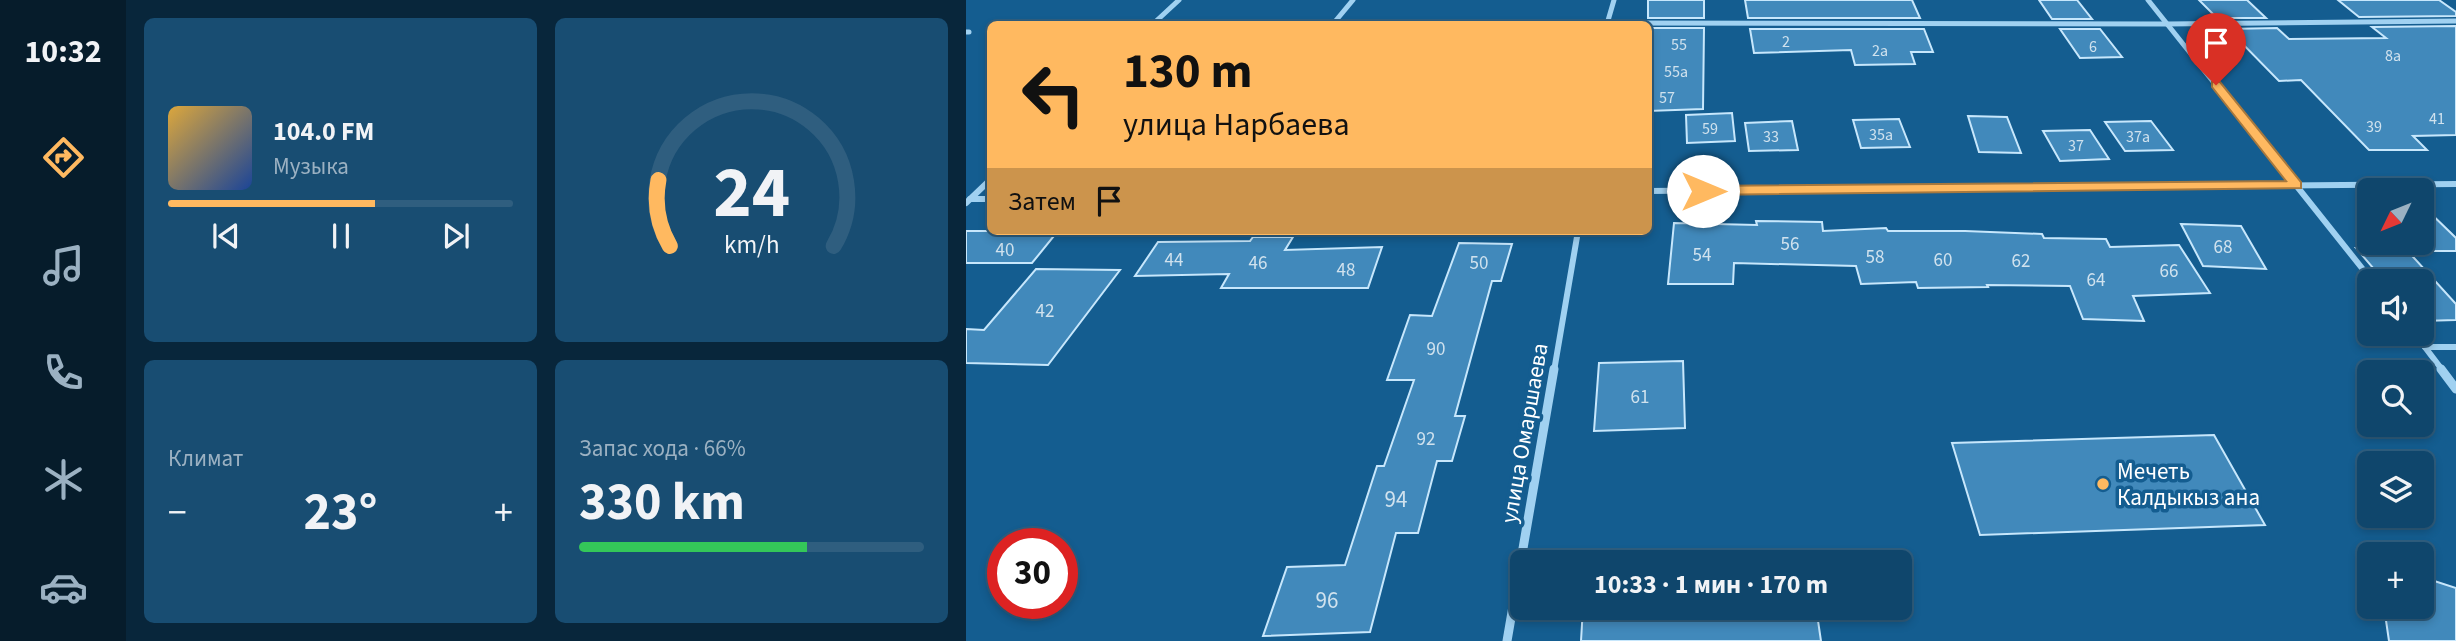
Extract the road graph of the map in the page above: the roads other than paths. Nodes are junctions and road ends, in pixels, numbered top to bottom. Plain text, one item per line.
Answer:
1 (1179, 0) edge
2 (1353, 0) edge
3 (1614, 0) edge
4 (2148, 0) edge
5 (1156, 21) edge
6 (1336, 21) edge
7 (1608, 21) edge
8 (2456, 21) edge
9 (1652, 24) edge
10 (2167, 24) junction
11 (987, 183) edge
12 (2456, 184) edge
13 (2296, 185) junction
14 (1652, 191) edge
15 (987, 199) edge
16 (967, 200) edge
17 (1577, 235) edge
18 (2363, 269) edge
19 (2425, 347) joint
20 (2456, 347) edge
21 (2456, 389) edge
22 (1507, 641) edge

1 - 5 street
2 - 6 street
3 - 7 street
4 - 10 street
8 - 10 street
9 - 10 street
10 - 13 street
11 - 16 street
12 - 13 street
13 - 14 street
13 - 18 street
15 - 16 street
17 - 22 street, улица Омаршаева
19 - 20 street
19 - 21 street

